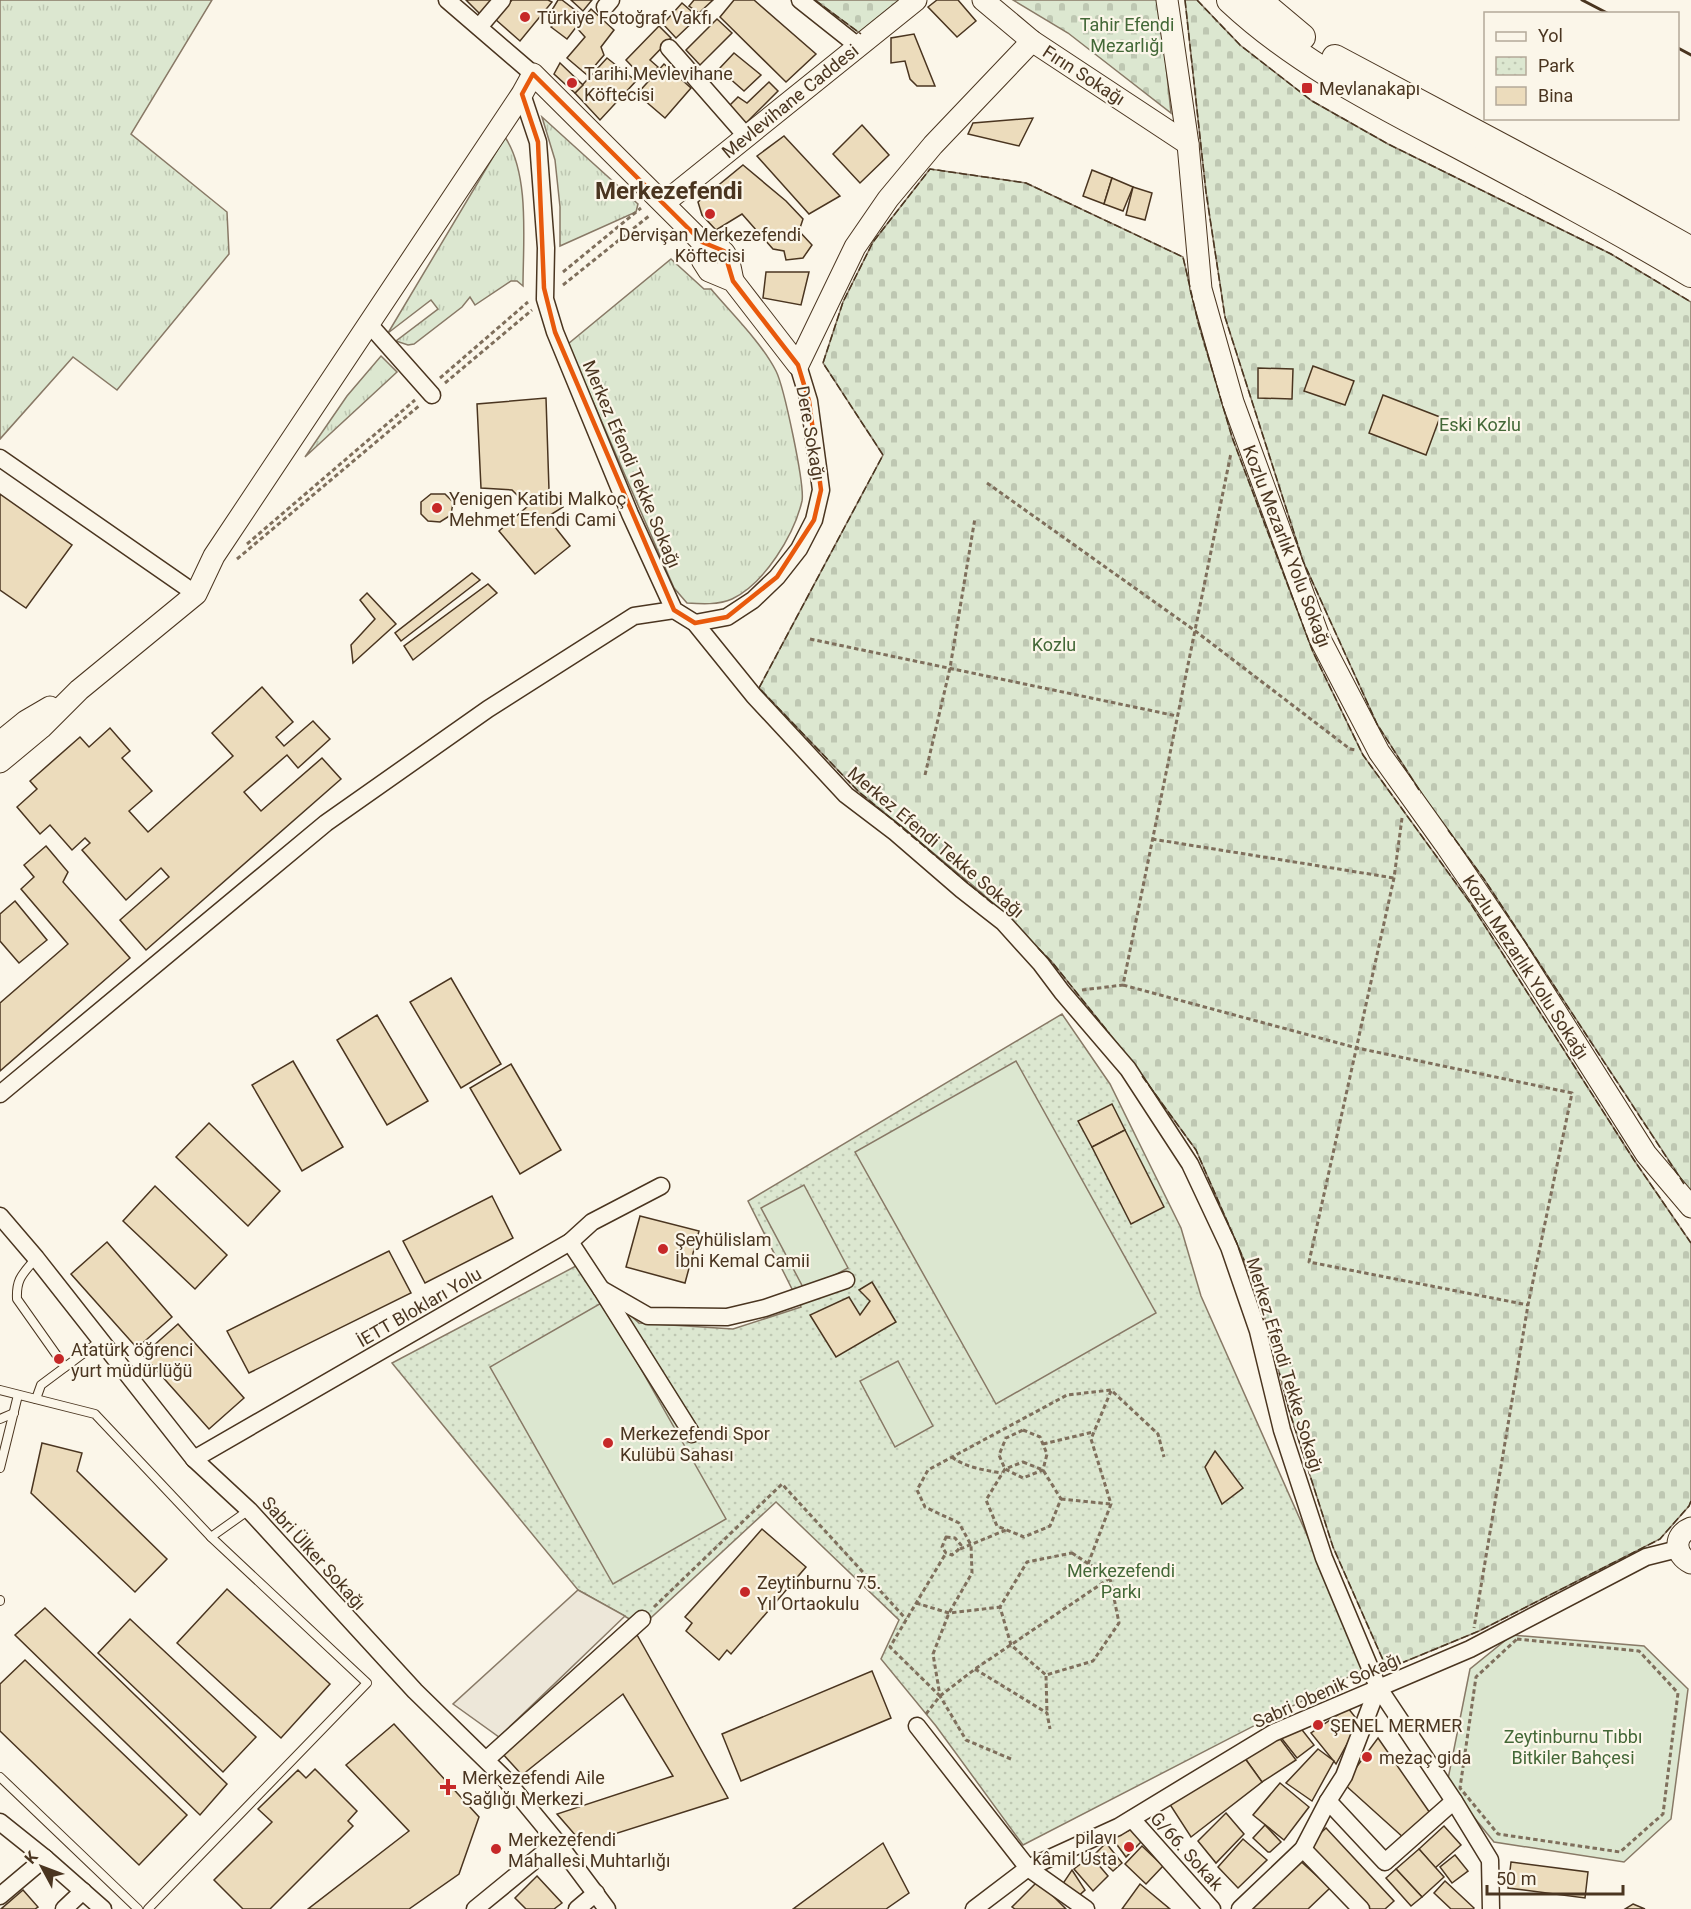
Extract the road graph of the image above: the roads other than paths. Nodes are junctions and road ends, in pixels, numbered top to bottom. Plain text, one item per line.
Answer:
1 (447, 0) edge
2 (502, 0) edge
3 (800, 0) edge
4 (916, 0) edge
5 (983, 0) edge
6 (1167, 0) edge
7 (1230, 0) edge
8 (1258, 0) edge
9 (479, 27) junction
10 (1032, 41) junction
11 (858, 46) junction
12 (669, 48) dead end
13 (533, 74) junction
14 (522, 94) junction
15 (747, 137) junction
16 (1188, 144) junction
17 (664, 203) junction
18 (1691, 250) edge
19 (1691, 274) edge
20 (369, 324) junction
21 (798, 365) junction
22 (432, 395) dead end
23 (0, 458) edge
24 (196, 594) junction
25 (674, 610) junction
26 (695, 623) junction
27 (79, 690) junction
28 (0, 742) edge
29 (0, 762) edge
30 (0, 1094) edge
31 (661, 1186) dead end
32 (1691, 1207) edge
33 (0, 1216) edge
34 (570, 1242) junction
35 (36, 1258) junction
36 (846, 1280) dead end
37 (602, 1289) junction
38 (100, 1341) junction
39 (64, 1367) junction
40 (0, 1390) edge
41 (18, 1395) junction
42 (36, 1399) junction
43 (14, 1413) junction
44 (0, 1419) edge
45 (692, 1434) dead end
46 (194, 1459) junction
47 (0, 1468) edge
48 (249, 1510) junction
49 (1691, 1528) edge
50 (211, 1537) junction
51 (1684, 1556) edge
52 (642, 1619) road end
53 (1378, 1687) junction
54 (917, 1726) road end
55 (487, 1759) junction
56 (0, 1777) edge
57 (1328, 1801) junction
58 (1454, 1801) junction
59 (1132, 1819) junction
60 (0, 1822) edge
61 (557, 1842) junction
62 (1303, 1849) junction
63 (45, 1858) junction
64 (1028, 1868) junction
65 (83, 1891) junction
66 (596, 1893) junction
67 (0, 1896) edge
68 (64, 1909) edge
69 (103, 1909) edge
70 (138, 1909) edge
71 (148, 1909) edge
72 (475, 1909) edge
73 (577, 1909) edge
74 (607, 1909) edge
75 (974, 1909) edge
76 (1086, 1909) edge
77 (1212, 1909) edge
78 (1240, 1909) edge
79 (1361, 1909) edge
80 (1491, 1909) edge

1 - 9 street
2 - 9 street
3 - 11 street
4 - 11 street, Mevlevihane Caddesi
5 - 10 street, Fırın Sokağı
6 - 16 street, Kozlu Mezarlık Yolu Sokağı
7 - 19 main road
8 - 18 main road
9 - 13 street
10 - 16 street, Fırın Sokağı
10 - 21 street
11 - 15 street, Mevlevihane Caddesi
12 - 15 street
13 - 14 street
13 - 17 street
14 - 20 street
14 - 25 street, Merkez Efendi Tekke Sokağı
15 - 17 street, Mevlevihane Caddesi
16 - 32 street, Kozlu Mezarlık Yolu Sokağı
17 - 21 street, Dere Sokağı
20 - 22 street
20 - 24 street
21 - 26 street, Dere Sokağı
23 - 24 street
24 - 27 street
25 - 26 street, Merkez Efendi Tekke Sokağı
25 - 30 street
26 - 53 street, Merkez Efendi Tekke Sokağı
27 - 28 street
27 - 29 street
31 - 34 street, İETT Blokları Yolu
33 - 35 street, Sabri Ülker Sokağı
34 - 37 street
34 - 46 street, İETT Blokları Yolu
35 - 38 street, Sabri Ülker Sokağı
35 - 39 lane
36 - 37 street
37 - 45 street
38 - 39 lane
38 - 46 street, Sabri Ülker Sokağı
39 - 42 lane
40 - 41 lane
41 - 42 lane
41 - 43 lane
42 - 50 lane
43 - 44 lane
43 - 47 lane
46 - 48 street, Sabri Ülker Sokağı
48 - 50 lane
48 - 55 street, Sabri Ülker Sokağı
49 - 51 street
50 - 71 lane
51 - 53 street, Sabri Obenik Sokağı
52 - 55 street
53 - 57 street
53 - 58 street, Merkez Efendi Tekke Sokağı
53 - 59 street, Sabri Obenik Sokağı
54 - 64 street
55 - 61 street, Sabri Ülker Sokağı
56 - 70 lane
57 - 58 street
57 - 62 street
58 - 80 street, Merkez Efendi Tekke Sokağı
59 - 64 street, Sabri Obenik Sokağı
59 - 77 street, G/66. Sokak
60 - 63 street
61 - 66 street, Sabri Ülker Sokağı
61 - 72 street
62 - 78 street
62 - 79 street
63 - 65 street
63 - 67 street
64 - 75 street, Sabri Obenik Sokağı
64 - 76 street
65 - 68 street
65 - 69 street
66 - 73 street
66 - 74 street, Sabri Ülker Sokağı

